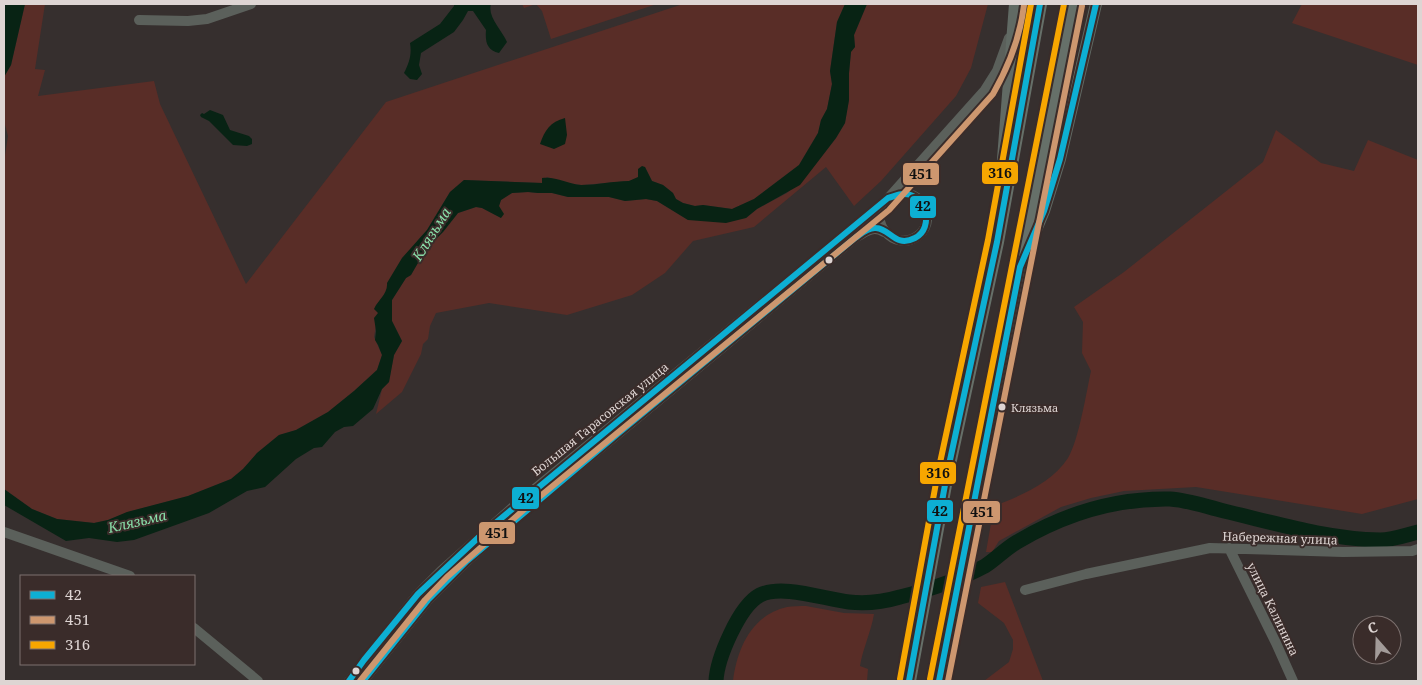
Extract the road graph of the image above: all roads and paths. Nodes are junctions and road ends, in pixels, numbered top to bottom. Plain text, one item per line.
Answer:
1 (251, 4) edge
2 (1016, 4) edge
3 (1040, 4) edge
4 (1073, 4) edge
5 (1096, 4) edge
6 (139, 20) dead end
7 (1013, 28) junction
8 (885, 201) junction
9 (884, 232) junction
10 (997, 242) junction
11 (1020, 267) junction
12 (4, 532) edge
13 (1229, 548) junction
14 (1418, 549) edge
15 (127, 575) edge
16 (1024, 590) dead end
17 (195, 629) edge
18 (258, 681) edge
19 (349, 681) edge
20 (363, 681) edge
21 (909, 681) edge
22 (939, 681) edge
23 (1293, 681) edge

1 - 6 street
2 - 7 main road
3 - 10 highway
4 - 11 highway
5 - 11 main road
7 - 8 street, Большая Тарасовская улица
7 - 10 main road
8 - 9 street
8 - 9 street
8 - 19 street, Большая Тарасовская улица
9 - 20 street, Большая Тарасовская улица
10 - 21 highway
11 - 22 highway
12 - 15 street
13 - 14 street, Набережная улица
13 - 16 street, Набережная улица
13 - 23 street, улица Калинина
17 - 18 street

